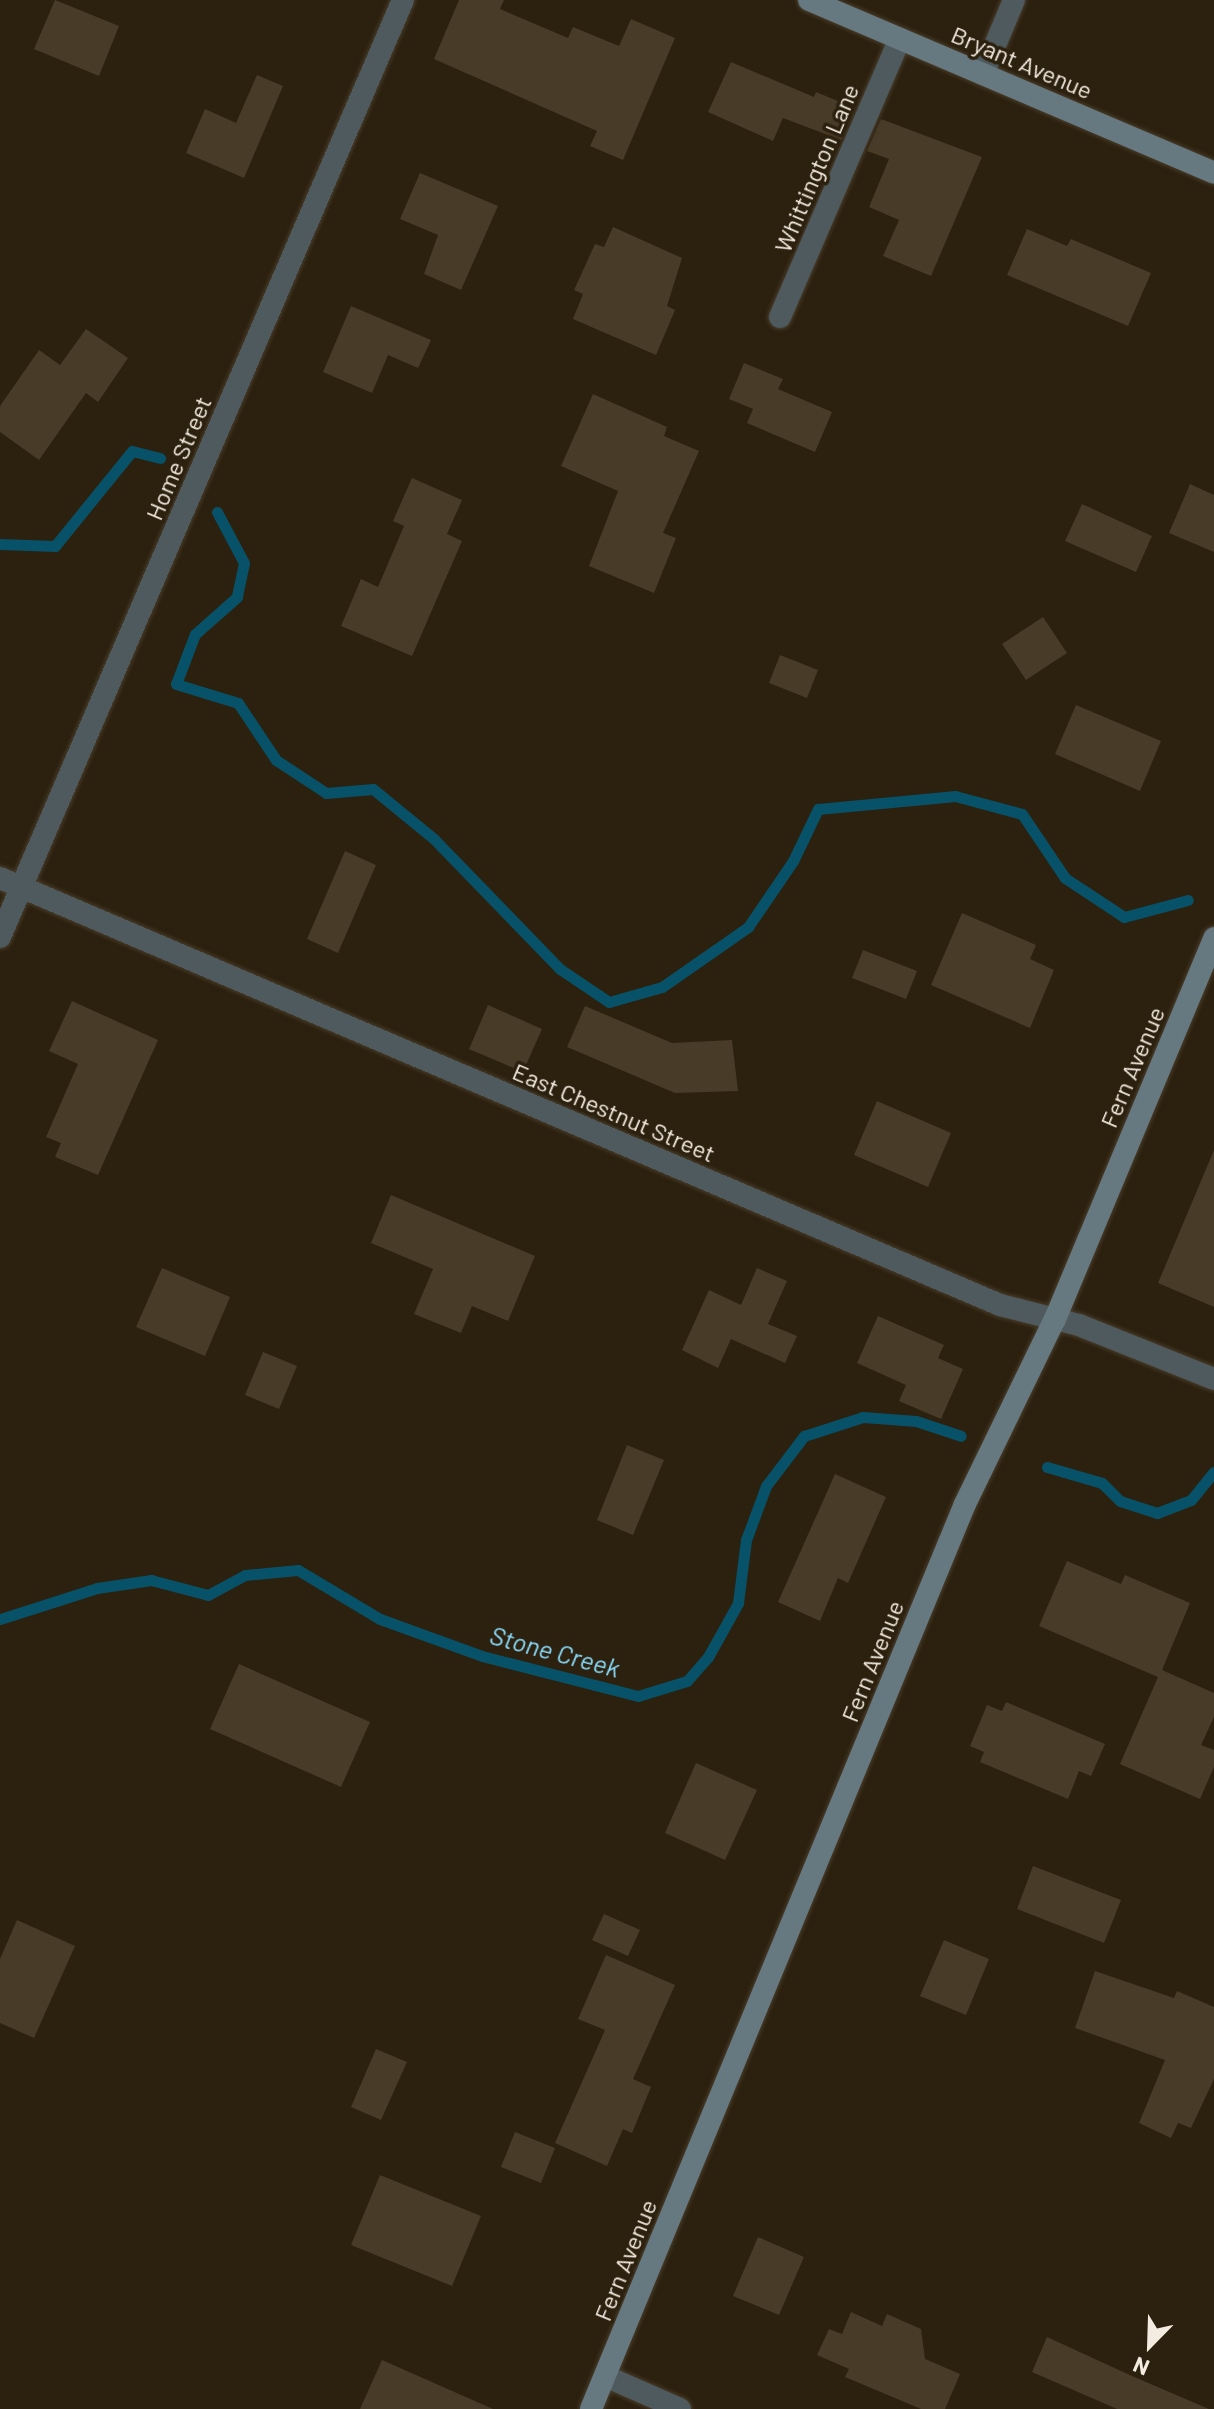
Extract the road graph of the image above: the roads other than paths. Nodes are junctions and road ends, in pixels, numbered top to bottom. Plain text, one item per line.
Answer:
1 (403, 0) edge
2 (809, 0) edge
3 (1014, 0) edge
4 (900, 39) junction
5 (983, 74) junction
6 (1214, 173) edge
7 (780, 317) dead end
8 (0, 878) edge
9 (22, 887) junction
10 (0, 937) edge
11 (1214, 938) edge
12 (1055, 1319) junction
13 (1214, 1379) edge
14 (605, 2376) junction
15 (591, 2409) edge
16 (680, 2409) edge

1 - 9 street, Home Street
2 - 4 main road, Bryant Avenue
3 - 5 street
4 - 5 main road, Bryant Avenue
4 - 7 street, Whittington Lane
5 - 6 main road, Bryant Avenue
8 - 9 street, East Chestnut Street
9 - 10 street, Home Street
9 - 12 street, East Chestnut Street
11 - 12 main road, Fern Avenue
12 - 13 street, East Chestnut Street
12 - 14 main road, Fern Avenue
14 - 15 main road, Fern Avenue
14 - 16 street

